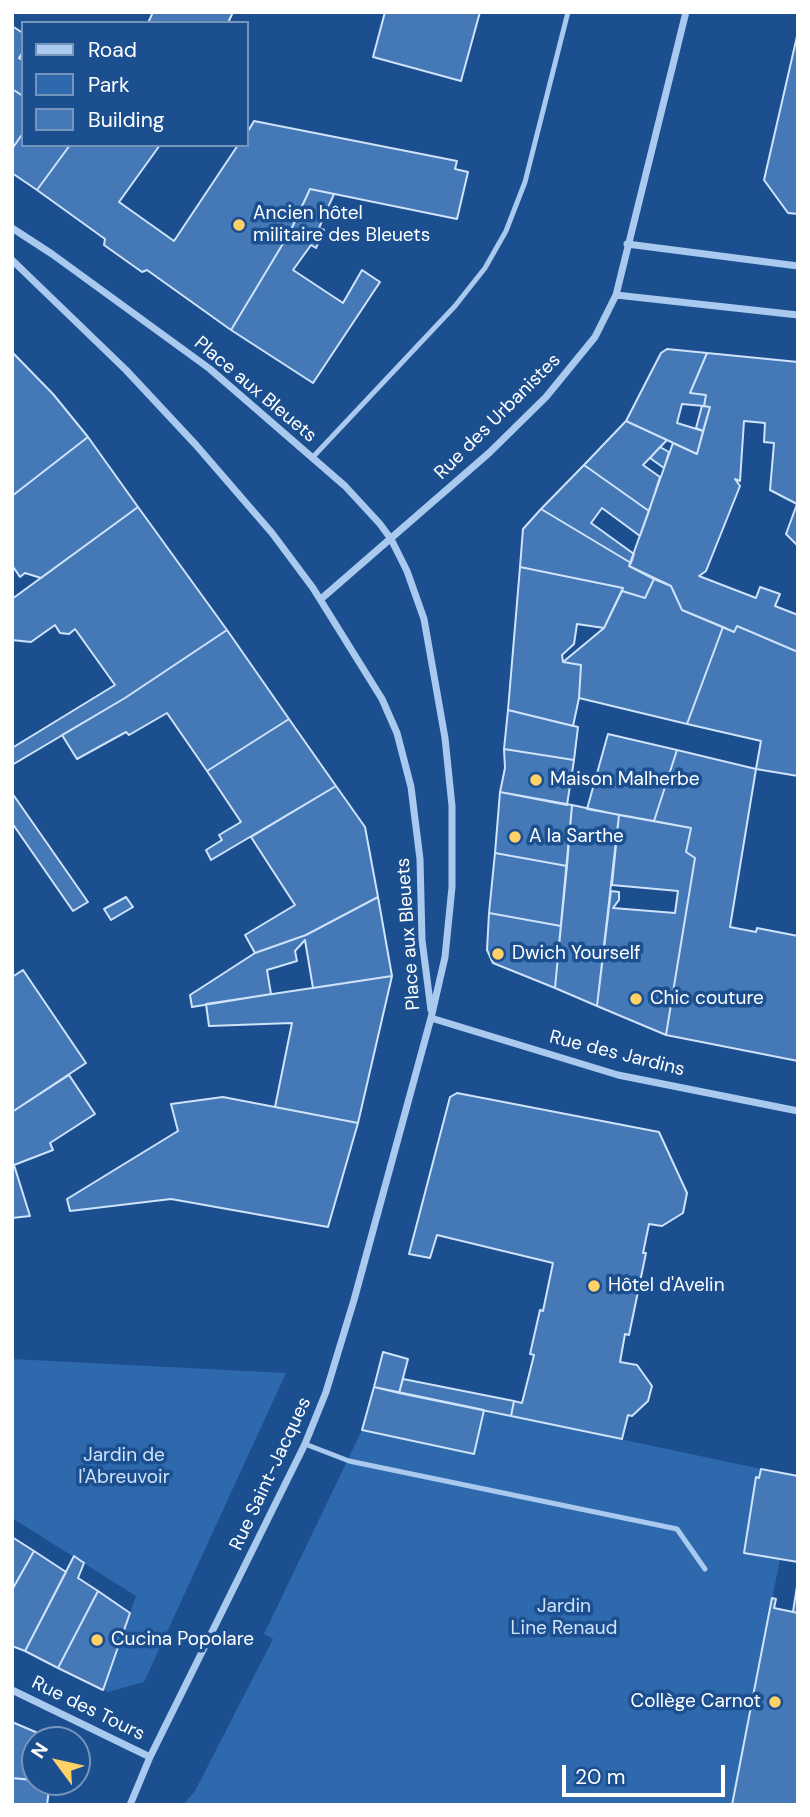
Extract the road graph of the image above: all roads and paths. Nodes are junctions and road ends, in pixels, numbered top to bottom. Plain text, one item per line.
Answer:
1 (568, 12) edge
2 (685, 12) edge
3 (12, 228) edge
4 (627, 244) junction
5 (12, 260) edge
6 (798, 266) edge
7 (616, 295) junction
8 (798, 315) edge
9 (312, 458) junction
10 (391, 539) junction
11 (321, 599) junction
12 (432, 1018) junction
13 (798, 1111) edge
14 (305, 1444) junction
15 (705, 1569) dead end
16 (12, 1690) edge
17 (149, 1757) junction
18 (130, 1805) edge

1 - 9 lane
2 - 4 street, Rue des Urbanistes
3 - 9 street, Place aux Bleuets
4 - 6 street
4 - 7 street, Rue des Urbanistes
5 - 11 street, Place aux Bleuets
7 - 8 street
7 - 10 street, Rue des Urbanistes
9 - 10 street, Place aux Bleuets
10 - 11 street, Rue des Urbanistes
10 - 12 street, Place aux Bleuets
11 - 12 street, Place aux Bleuets
12 - 13 street, Rue des Jardins
12 - 14 street, Rue Saint-Jacques
14 - 15 lane
14 - 17 street, Rue Saint-Jacques
16 - 17 street, Rue des Tours
17 - 18 street, Rue Saint-Jacques

